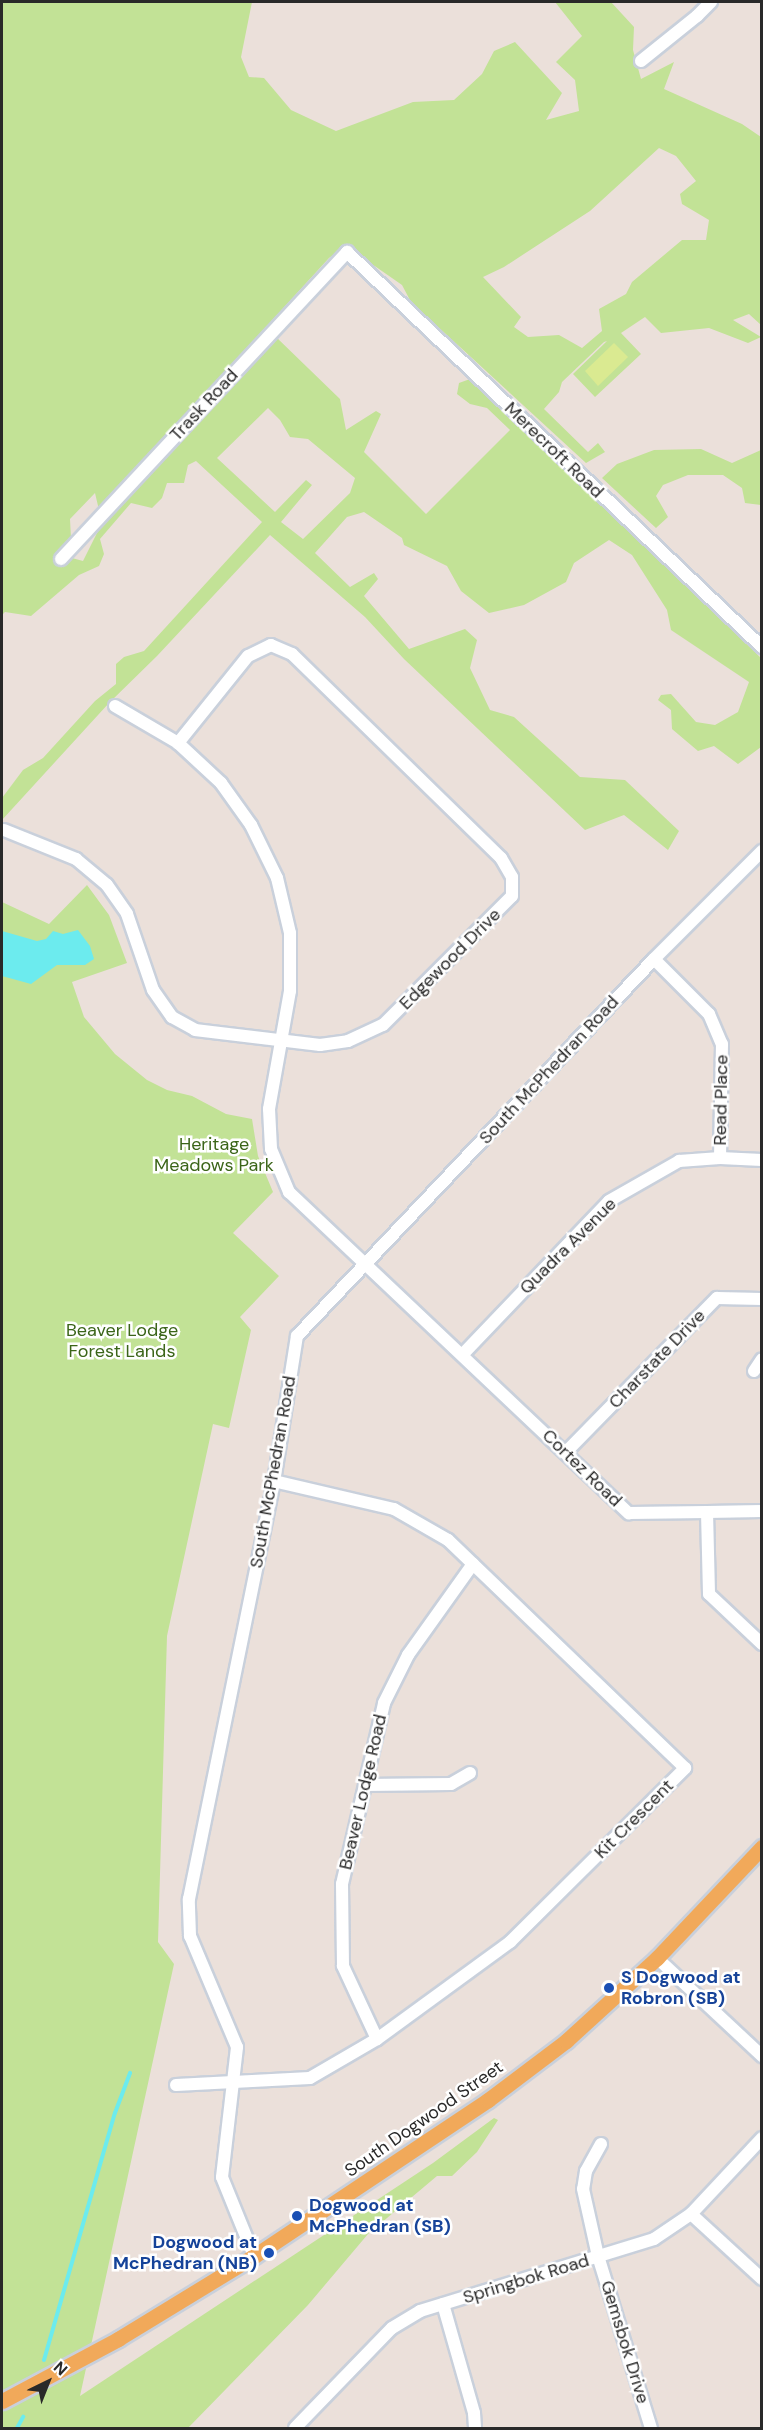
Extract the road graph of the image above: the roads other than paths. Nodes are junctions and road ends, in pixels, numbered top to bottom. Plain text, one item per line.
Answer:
1 (711, 2) edge
2 (641, 61) dead end
3 (347, 252) joint
4 (61, 559) dead end
5 (762, 647) edge
6 (114, 706) dead end
7 (178, 743) junction
8 (3, 830) dead end
9 (762, 851) edge
10 (654, 959) junction
11 (283, 1041) junction
12 (720, 1158) junction
13 (762, 1160) edge
14 (366, 1263) junction
15 (762, 1299) edge
16 (463, 1354) junction
17 (762, 1359) edge
18 (754, 1371) dead end
19 (566, 1452) junction
20 (274, 1481) junction
21 (762, 1511) edge
22 (707, 1512) junction
23 (473, 1564) junction
24 (762, 1644) edge
25 (470, 1773) dead end
26 (365, 1785) junction
27 (762, 1847) edge
28 (657, 1958) junction
29 (377, 2039) junction
30 (762, 2056) edge
31 (233, 2082) junction
32 (176, 2085) dead end
33 (762, 2138) edge
34 (601, 2144) dead end
35 (691, 2214) junction
36 (254, 2256) junction
37 (598, 2256) junction
38 (762, 2279) edge
39 (443, 2304) junction
40 (2, 2401) edge
41 (295, 2428) edge
42 (475, 2428) edge
43 (651, 2428) edge

1 - 2 street
3 - 4 street, Trask Road
3 - 5 street, Merecroft Road
6 - 7 street, Cortez Road
7 - 11 street, Cortez Road
7 - 11 street, Edgewood Drive
8 - 11 street, Edgewood Drive
9 - 10 street, South McPhedran Road
10 - 12 street, Read Place
10 - 14 street, South McPhedran Road
11 - 14 street, Cortez Road
12 - 13 street, Quadra Avenue
12 - 16 street, Quadra Avenue
14 - 16 street, Cortez Road
14 - 20 street, South McPhedran Road
15 - 19 street, Charstate Drive
16 - 19 street, Cortez Road
17 - 18 street
19 - 22 street, Cortez Road
20 - 23 street, Kit Crescent
20 - 31 street, South McPhedran Road
21 - 22 street
22 - 24 street
23 - 26 street, Beaver Lodge Road
23 - 29 street, Kit Crescent
25 - 26 street
26 - 29 street, Beaver Lodge Road
27 - 28 main road, South Dogwood Street
28 - 30 street
28 - 36 main road, South Dogwood Street
29 - 31 street, Kit Crescent
31 - 32 street, Kit Crescent
31 - 36 street, South McPhedran Road
33 - 35 street, Springbok Road
34 - 37 street, Gemsbok Drive
35 - 37 street, Springbok Road
35 - 38 street
36 - 40 main road, South Dogwood Street
37 - 39 street, Springbok Road
37 - 43 street, Gemsbok Drive
39 - 41 street, Springbok Road
39 - 42 street

